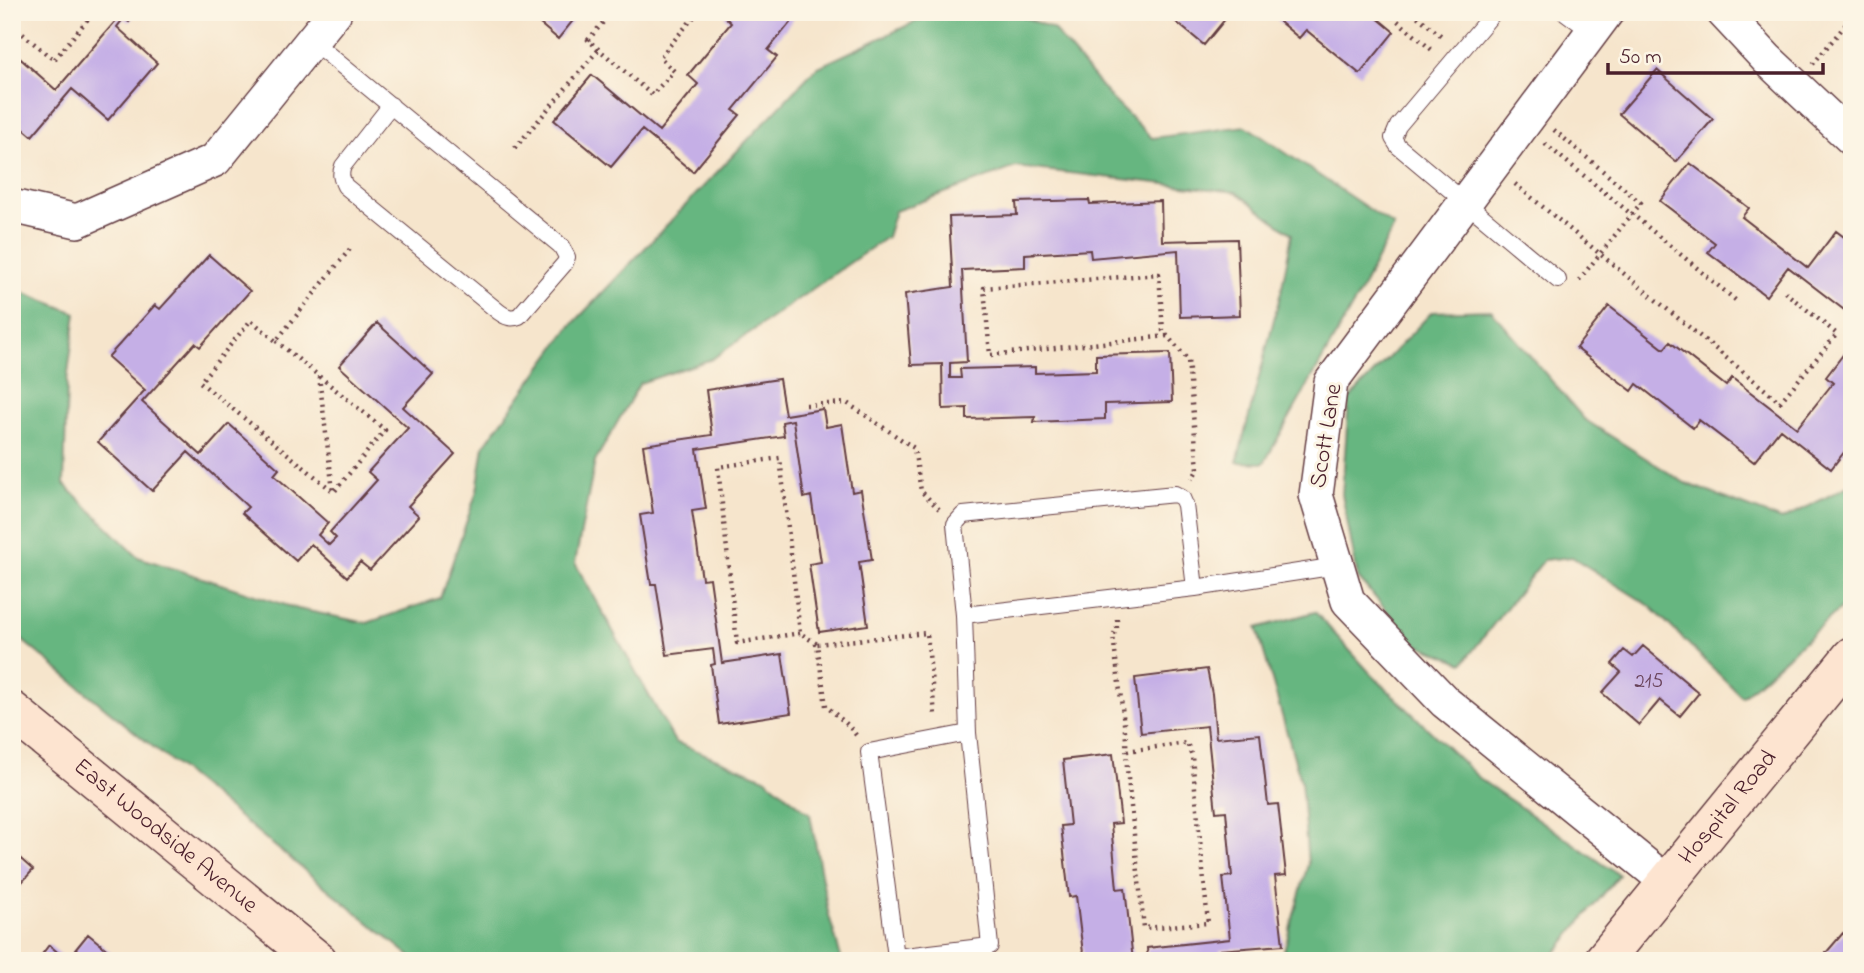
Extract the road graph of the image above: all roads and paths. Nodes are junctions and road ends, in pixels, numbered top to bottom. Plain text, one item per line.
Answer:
1 (79, 12) edge
2 (335, 12) edge
3 (612, 12) edge
4 (698, 12) edge
5 (1387, 12) edge
6 (1412, 12) edge
7 (1494, 12) edge
8 (1565, 12) edge
9 (1723, 12) edge
10 (1852, 17) edge
11 (1599, 22) edge
12 (12, 25) edge
13 (312, 41) junction
14 (599, 49) junction
15 (1808, 70) dead end
16 (391, 105) junction
17 (1550, 126) dead end
18 (1848, 127) edge
19 (1540, 139) dead end
20 (515, 148) dead end
21 (1492, 166) junction
22 (1465, 202) junction
23 (12, 206) edge
24 (1631, 214) junction
25 (350, 249) dead end
26 (1599, 253) junction
27 (1558, 281) dead end
28 (1578, 281) dead end
29 (1782, 289) dead end
30 (1739, 303) dead end
31 (1167, 336) junction
32 (276, 341) junction
33 (318, 376) junction
34 (806, 405) dead end
35 (334, 492) junction
36 (1181, 498) junction
37 (955, 524) junction
38 (1337, 566) junction
39 (1195, 588) junction
40 (1117, 597) junction
41 (964, 615) junction
42 (800, 633) junction
43 (817, 644) junction
44 (1852, 656) edge
45 (12, 711) edge
46 (935, 715) dead end
47 (968, 733) junction
48 (1126, 751) junction
49 (869, 752) junction
50 (1667, 882) junction
51 (318, 961) edge
52 (1604, 961) edge

1 - 12 path
2 - 13 street
3 - 14 path
4 - 14 path
5 - 6 path
7 - 22 lane
8 - 11 lane
9 - 18 street
10 - 15 path
11 - 21 street, Scott Lane
13 - 16 lane
13 - 23 street
14 - 20 path
16 - 16 lane
17 - 24 path
19 - 24 path
21 - 22 street, Scott Lane
21 - 26 path
22 - 27 lane
22 - 38 street, Scott Lane
24 - 26 path
24 - 30 path
25 - 32 path
26 - 28 path
26 - 29 path
31 - 31 path
31 - 36 path
32 - 33 path
32 - 35 path
33 - 35 path
33 - 35 path
34 - 37 path
36 - 37 lane
36 - 39 lane
37 - 41 lane
38 - 39 lane
38 - 50 street, Scott Lane
39 - 40 lane
40 - 41 lane
40 - 48 path
41 - 47 lane
42 - 42 path
42 - 43 path
43 - 46 path
43 - 49 path
44 - 50 street, Hospital Road
45 - 51 street, East Woodside Avenue
47 - 49 lane
47 - 49 lane
48 - 48 path
50 - 52 street, Hospital Road

